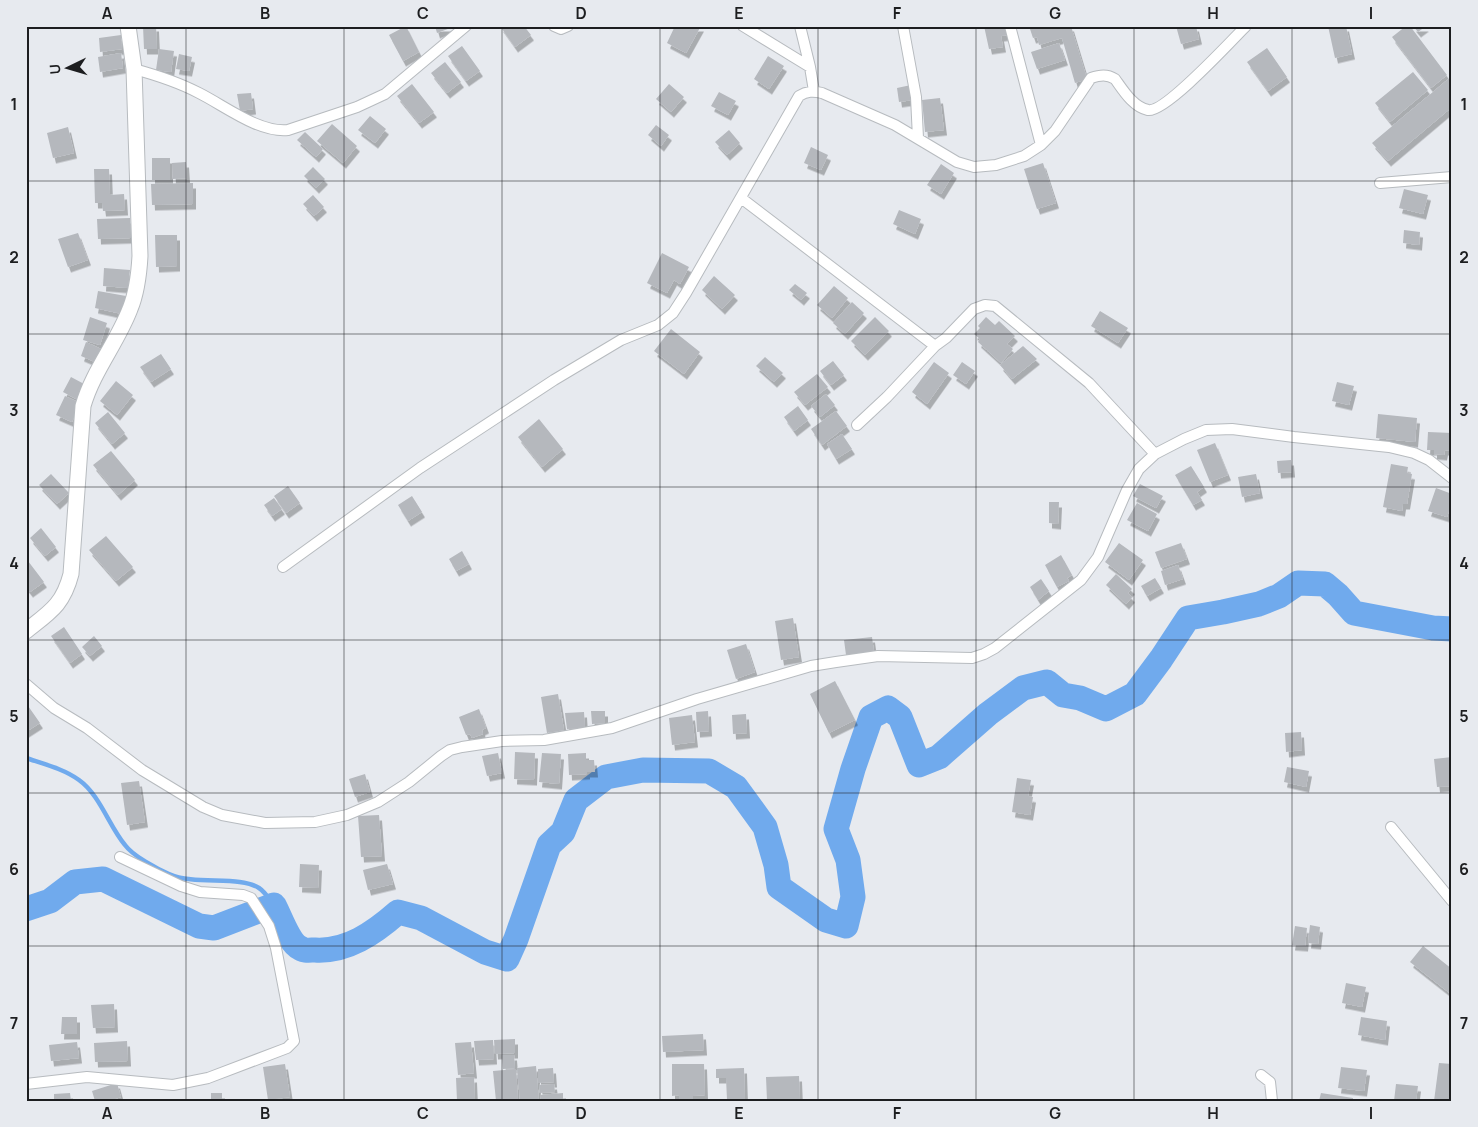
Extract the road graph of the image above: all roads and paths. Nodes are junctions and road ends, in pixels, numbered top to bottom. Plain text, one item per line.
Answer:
1 (128, 26) edge
2 (466, 26) edge
3 (554, 26) edge
4 (568, 26) edge
5 (743, 26) edge
6 (800, 26) edge
7 (903, 26) edge
8 (1010, 26) edge
9 (1246, 26) edge
10 (810, 66) junction
11 (134, 69) junction
12 (814, 91) junction
13 (918, 138) junction
14 (1041, 145) junction
15 (1452, 177) edge
16 (1380, 183) dead end
17 (741, 198) junction
18 (935, 346) junction
19 (857, 426) dead end
20 (1156, 454) junction
21 (1452, 478) edge
22 (283, 566) dead end
23 (26, 631) edge
24 (26, 684) edge
25 (1391, 826) dead end
26 (120, 857) dead end
27 (1452, 901) edge
28 (1262, 1075) dead end
29 (26, 1084) edge
30 (1272, 1101) edge

1 - 11 street
2 - 11 street
3 - 4 street
5 - 10 street
6 - 10 street
7 - 13 street
8 - 14 street
9 - 14 street
10 - 12 street
11 - 23 street
12 - 13 street
12 - 17 street
13 - 14 street
15 - 16 street
17 - 18 street
17 - 22 street
18 - 19 street
18 - 20 street
20 - 21 street
20 - 24 street
25 - 27 street
26 - 29 street
28 - 30 street

